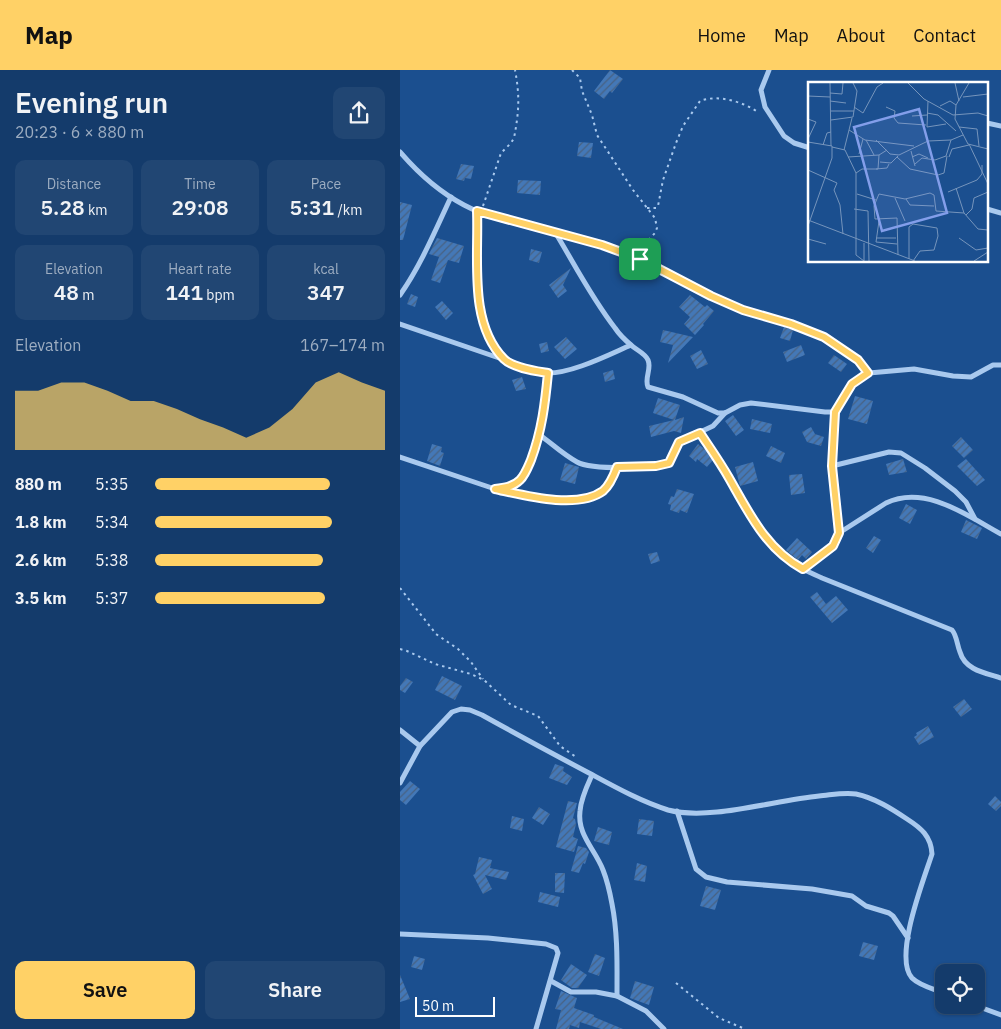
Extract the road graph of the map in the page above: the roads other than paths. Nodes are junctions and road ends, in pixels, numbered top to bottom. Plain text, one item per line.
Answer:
1 (769, 70) edge
2 (988, 123) edge
3 (1001, 126) edge
4 (808, 147) edge
5 (400, 152) edge
6 (450, 197) junction
7 (988, 210) edge
8 (479, 212) junction
9 (1001, 213) edge
10 (555, 232) junction
11 (400, 296) edge
12 (400, 324) edge
13 (631, 345) junction
14 (505, 360) junction
15 (1001, 365) edge
16 (548, 373) junction
17 (868, 373) junction
18 (835, 412) junction
19 (725, 413) junction
20 (700, 433) junction
21 (540, 435) junction
22 (400, 457) edge
23 (832, 466) junction
24 (617, 467) junction
25 (495, 489) junction
26 (975, 520) junction
27 (839, 533) junction
28 (1001, 534) edge
29 (803, 569) junction
30 (1001, 678) edge
31 (400, 730) edge
32 (420, 746) junction
33 (592, 774) junction
34 (400, 783) edge
35 (677, 811) junction
36 (400, 935) edge
37 (908, 938) junction
38 (550, 981) junction
39 (935, 989) edge
40 (617, 996) junction
41 (985, 1009) edge
42 (1001, 1015) edge
43 (536, 1029) edge
44 (664, 1029) edge

1 - 4 street
2 - 3 street
5 - 6 street
6 - 8 street
6 - 11 street
7 - 9 street
8 - 10 street
8 - 14 street
10 - 13 street
10 - 17 street
12 - 14 street
13 - 16 street
13 - 19 street
14 - 16 street
15 - 17 street
16 - 21 street
17 - 18 street
18 - 19 street
18 - 23 street
19 - 20 street
20 - 24 street
20 - 29 street
21 - 24 street
21 - 25 street
22 - 25 street
23 - 26 street
23 - 27 street
24 - 25 street
26 - 27 street
26 - 28 street
27 - 29 street
29 - 30 street
31 - 32 street
32 - 33 street
32 - 34 street
33 - 35 street
33 - 40 street
35 - 37 street
35 - 37 street
36 - 38 street
37 - 39 street
38 - 40 street
38 - 43 street
40 - 44 street
41 - 42 street

